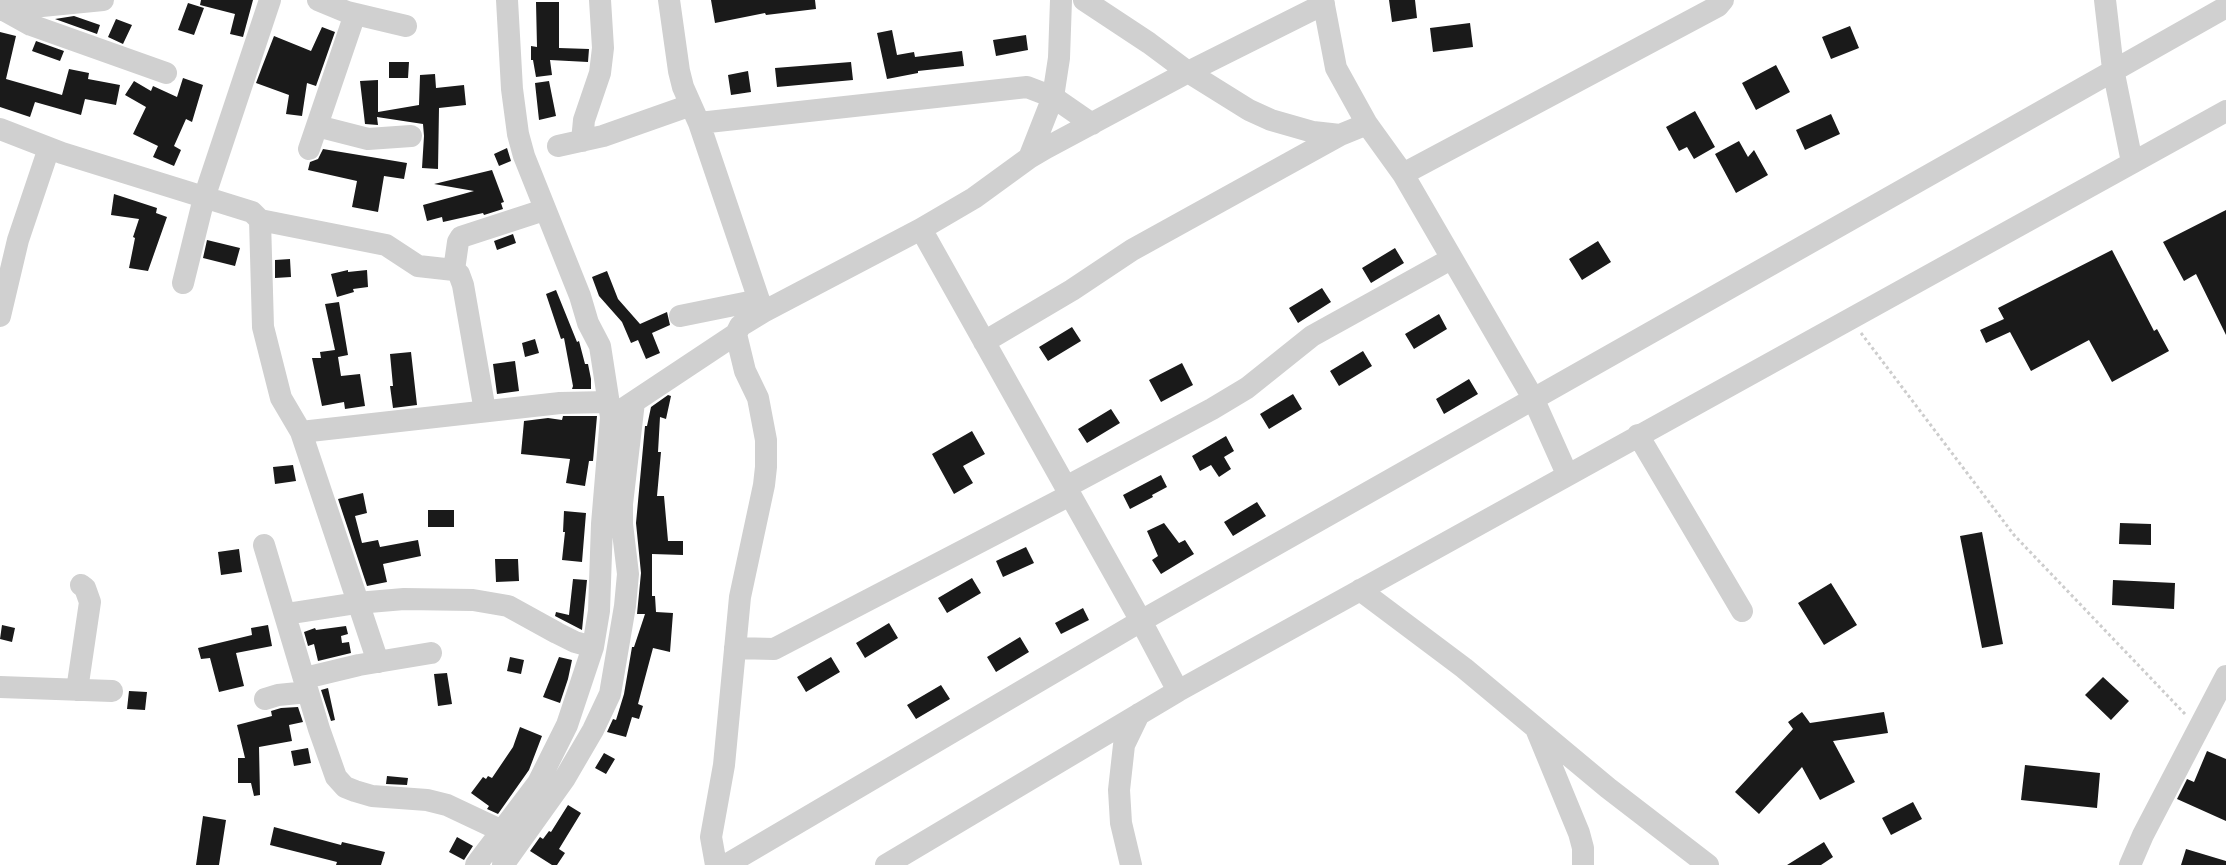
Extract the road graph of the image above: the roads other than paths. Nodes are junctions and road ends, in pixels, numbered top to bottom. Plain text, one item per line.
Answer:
1 (102, 0) edge
2 (270, 0) edge
3 (318, 0) edge
4 (507, 0) edge
5 (600, 0) edge
6 (669, 0) edge
7 (1061, 0) edge
8 (1084, 0) edge
9 (1722, 0) edge
10 (2104, 0) edge
11 (1324, 2) edge
12 (2226, 6) edge
13 (9, 7) edge
14 (366, 11) edge
15 (406, 26) dead end
16 (2114, 69) junction
17 (1188, 72) junction
18 (166, 73) dead end
19 (1053, 97) junction
20 (695, 114) junction
21 (2224, 116) edge
22 (1092, 124) junction
23 (1367, 124) junction
24 (317, 126) junction
25 (0, 129) edge
26 (1340, 135) junction
27 (411, 136) dead end
28 (582, 141) junction
29 (558, 146) dead end
30 (49, 148) junction
31 (309, 149) dead end
32 (1029, 158) junction
33 (2132, 162) junction
34 (1403, 174) junction
35 (204, 198) junction
36 (544, 210) junction
37 (260, 220) junction
38 (921, 229) junction
39 (1451, 259) junction
40 (454, 270) junction
41 (183, 283) dead end
42 (761, 306) junction
43 (0, 316) edge
44 (680, 316) dead end
45 (736, 334) junction
46 (984, 342) junction
47 (1533, 398) junction
48 (621, 407) junction
49 (484, 411) junction
50 (301, 432) junction
51 (1638, 435) junction
52 (1567, 474) junction
53 (1068, 491) junction
54 (264, 545) dead end
55 (81, 585) dead end
56 (1360, 590) junction
57 (612, 597) junction
58 (357, 603) junction
59 (1742, 612) dead end
60 (286, 614) junction
61 (1141, 621) junction
62 (593, 647) junction
63 (735, 648) junction
64 (431, 653) dead end
65 (378, 662) junction
66 (2226, 676) edge
67 (306, 685) junction
68 (0, 687) edge
69 (77, 690) junction
70 (112, 691) dead end
71 (1178, 691) junction
72 (265, 699) dead end
73 (1139, 714) junction
74 (1537, 729) junction
75 (500, 830) junction
76 (476, 865) edge
77 (503, 865) edge
78 (716, 865) edge
79 (726, 865) edge
80 (886, 865) edge
81 (1131, 865) edge
82 (1583, 865) edge
83 (1708, 865) edge
84 (2130, 865) edge

1 - 13 street
2 - 35 street
3 - 14 street
4 - 36 street
5 - 28 street
6 - 20 street
7 - 19 street
8 - 17 street
9 - 34 street
10 - 16 street
11 - 17 street
11 - 23 street
12 - 16 street
13 - 18 street
14 - 15 street
14 - 24 street
16 - 33 street
16 - 47 street
17 - 22 street
17 - 26 street
19 - 20 street
19 - 22 street
19 - 32 street
20 - 28 street
20 - 42 street
21 - 33 street
22 - 32 street
23 - 26 street
23 - 34 street
24 - 27 street
24 - 31 street
25 - 30 street
26 - 46 street
28 - 29 street
30 - 35 street
30 - 43 street
32 - 38 street
33 - 51 street
34 - 39 street
35 - 37 street
35 - 41 street
36 - 40 street
36 - 48 street
37 - 40 street
37 - 50 street
38 - 42 street
38 - 46 street
39 - 47 street
39 - 53 street
40 - 49 street
42 - 44 street
42 - 45 street
45 - 48 street
45 - 63 street
46 - 53 street
47 - 52 street
47 - 61 street
48 - 49 street
48 - 57 street
48 - 57 street
49 - 50 street
50 - 58 street
51 - 52 street
51 - 59 street
52 - 56 street
53 - 61 street
53 - 63 street
54 - 60 street
55 - 69 street
56 - 71 street
56 - 74 street
57 - 62 street
57 - 77 street
58 - 60 street
58 - 62 street
58 - 65 street
60 - 67 street
61 - 71 street
61 - 79 street
62 - 75 street
63 - 78 street
64 - 65 street
65 - 67 street
66 - 84 street
67 - 72 street
67 - 75 street
68 - 69 street
69 - 70 street
71 - 73 street
73 - 80 street
73 - 81 street
74 - 82 street
74 - 83 street
75 - 76 street

